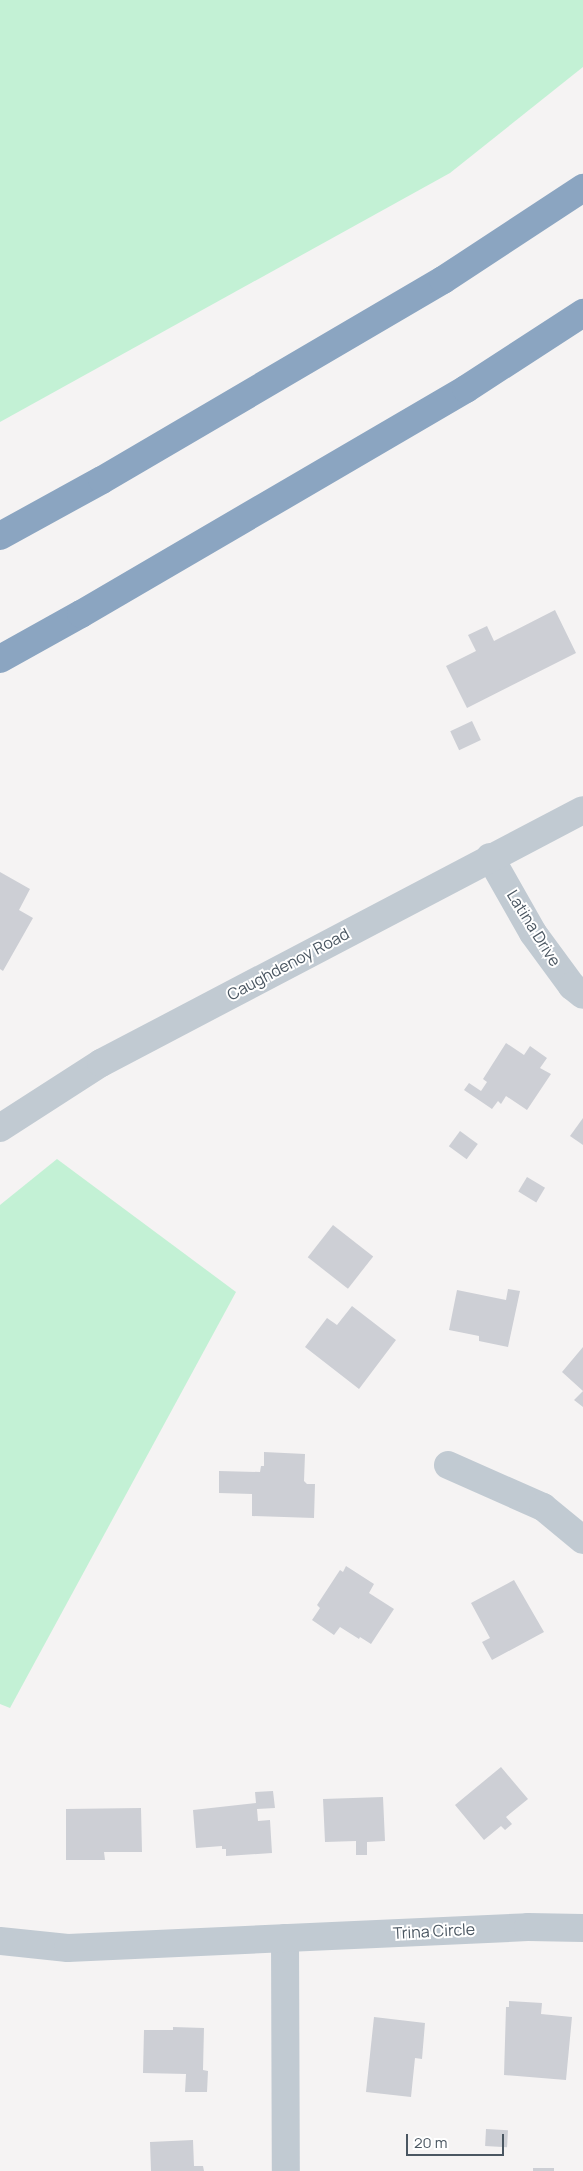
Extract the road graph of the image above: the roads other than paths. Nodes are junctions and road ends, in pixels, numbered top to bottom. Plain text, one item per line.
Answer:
1 (583, 188) edge
2 (583, 313) edge
3 (0, 536) edge
4 (0, 659) edge
5 (583, 810) edge
6 (490, 856) junction
7 (583, 995) edge
8 (0, 1128) edge
9 (448, 1465) dead end
10 (583, 1540) edge
11 (583, 1928) edge
12 (285, 1938) junction
13 (0, 1941) edge
14 (286, 2171) edge

1 - 3 highway
2 - 4 highway
5 - 6 street, Caughdenoy Road
6 - 7 street, Latina Drive
6 - 8 street, Caughdenoy Road
9 - 10 street
11 - 12 street, Trina Circle
12 - 13 street, Trina Circle
12 - 14 street

